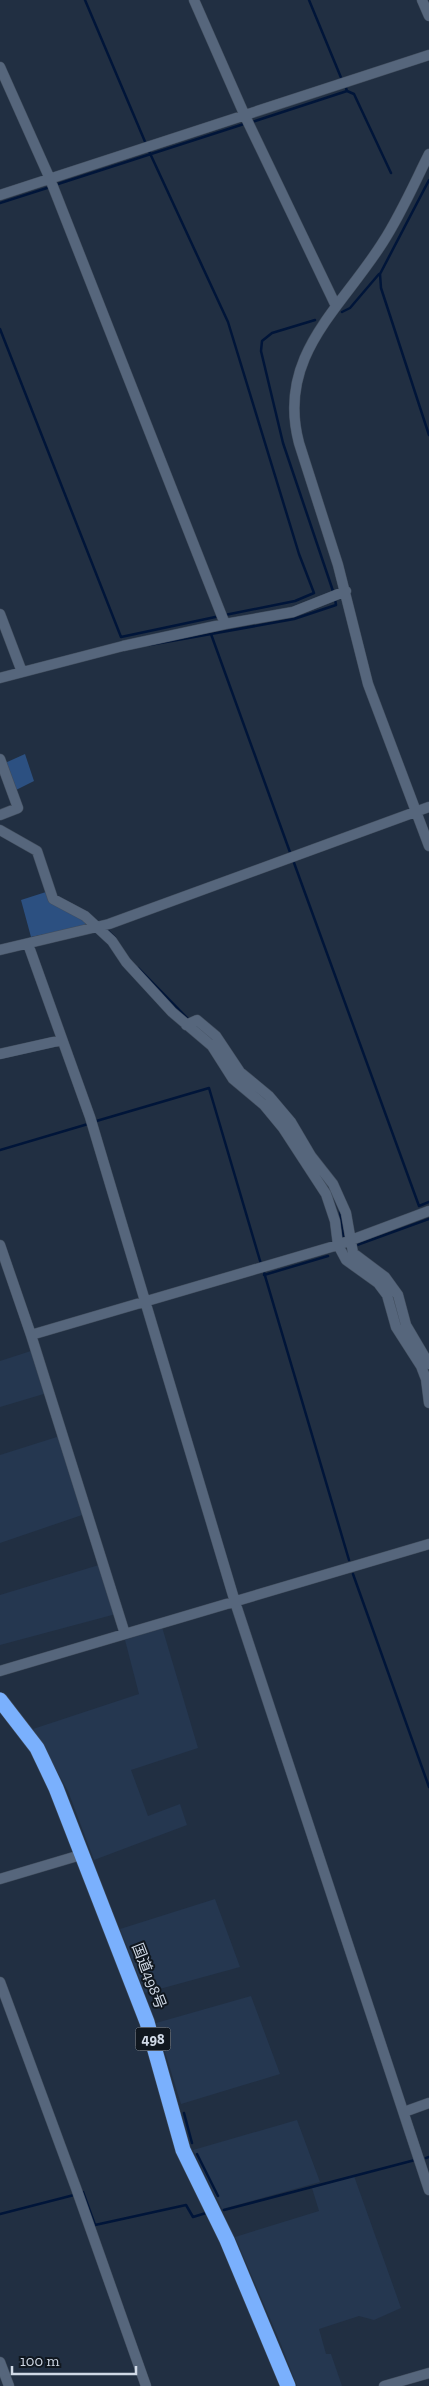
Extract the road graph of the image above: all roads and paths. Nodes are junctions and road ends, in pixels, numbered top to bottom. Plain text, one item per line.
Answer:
1 (194, 0) edge
2 (422, 0) edge
3 (429, 16) edge
4 (429, 55) edge
5 (0, 67) edge
6 (245, 116) junction
7 (429, 154) edge
8 (50, 180) junction
9 (0, 195) edge
10 (336, 306) junction
11 (338, 594) junction
12 (0, 614) edge
13 (225, 624) junction
14 (22, 672) junction
15 (0, 678) edge
16 (0, 759) edge
17 (429, 807) edge
18 (416, 812) junction
19 (0, 815) edge
20 (0, 830) edge
21 (429, 846) edge
22 (96, 927) junction
23 (28, 944) junction
24 (0, 950) edge
25 (186, 1025) junction
26 (62, 1040) junction
27 (0, 1054) edge
28 (429, 1211) edge
29 (350, 1241) junction
30 (0, 1245) edge
31 (338, 1245) junction
32 (144, 1302) junction
33 (31, 1335) junction
34 (429, 1364) edge
35 (429, 1403) edge
36 (429, 1544) edge
37 (235, 1602) junction
38 (125, 1634) junction
39 (0, 1671) edge
40 (0, 1700) edge
41 (84, 1854) junction
42 (0, 1879) edge
43 (0, 1982) edge
44 (429, 2103) edge
45 (404, 2112) junction
46 (429, 2190) edge
47 (0, 2362) edge
48 (429, 2373) edge
49 (9, 2386) edge
50 (146, 2386) edge
51 (288, 2386) edge
52 (384, 2386) edge

1 - 6 street
2 - 3 street
4 - 6 street
5 - 8 street
6 - 8 street
6 - 10 street
7 - 10 street
8 - 9 street
8 - 13 street
10 - 11 street
11 - 13 street
11 - 18 street
12 - 14 street
13 - 14 street
14 - 15 street
16 - 19 street
17 - 18 street
18 - 21 street
18 - 22 street
20 - 22 street
22 - 23 street
22 - 25 street
23 - 24 street
23 - 26 street
25 - 29 street
25 - 31 street
26 - 27 street
26 - 32 street
28 - 29 street
29 - 31 street
29 - 34 street
30 - 33 street
31 - 32 street
31 - 35 street
32 - 33 street
32 - 37 street
33 - 38 street
36 - 37 street
37 - 38 street
37 - 45 street
38 - 39 street
40 - 41 highway, 国道498号 / 498
41 - 42 street
41 - 51 highway, 国道498号 / 498
43 - 50 street
44 - 45 street
45 - 46 street
47 - 49 street
48 - 52 street

